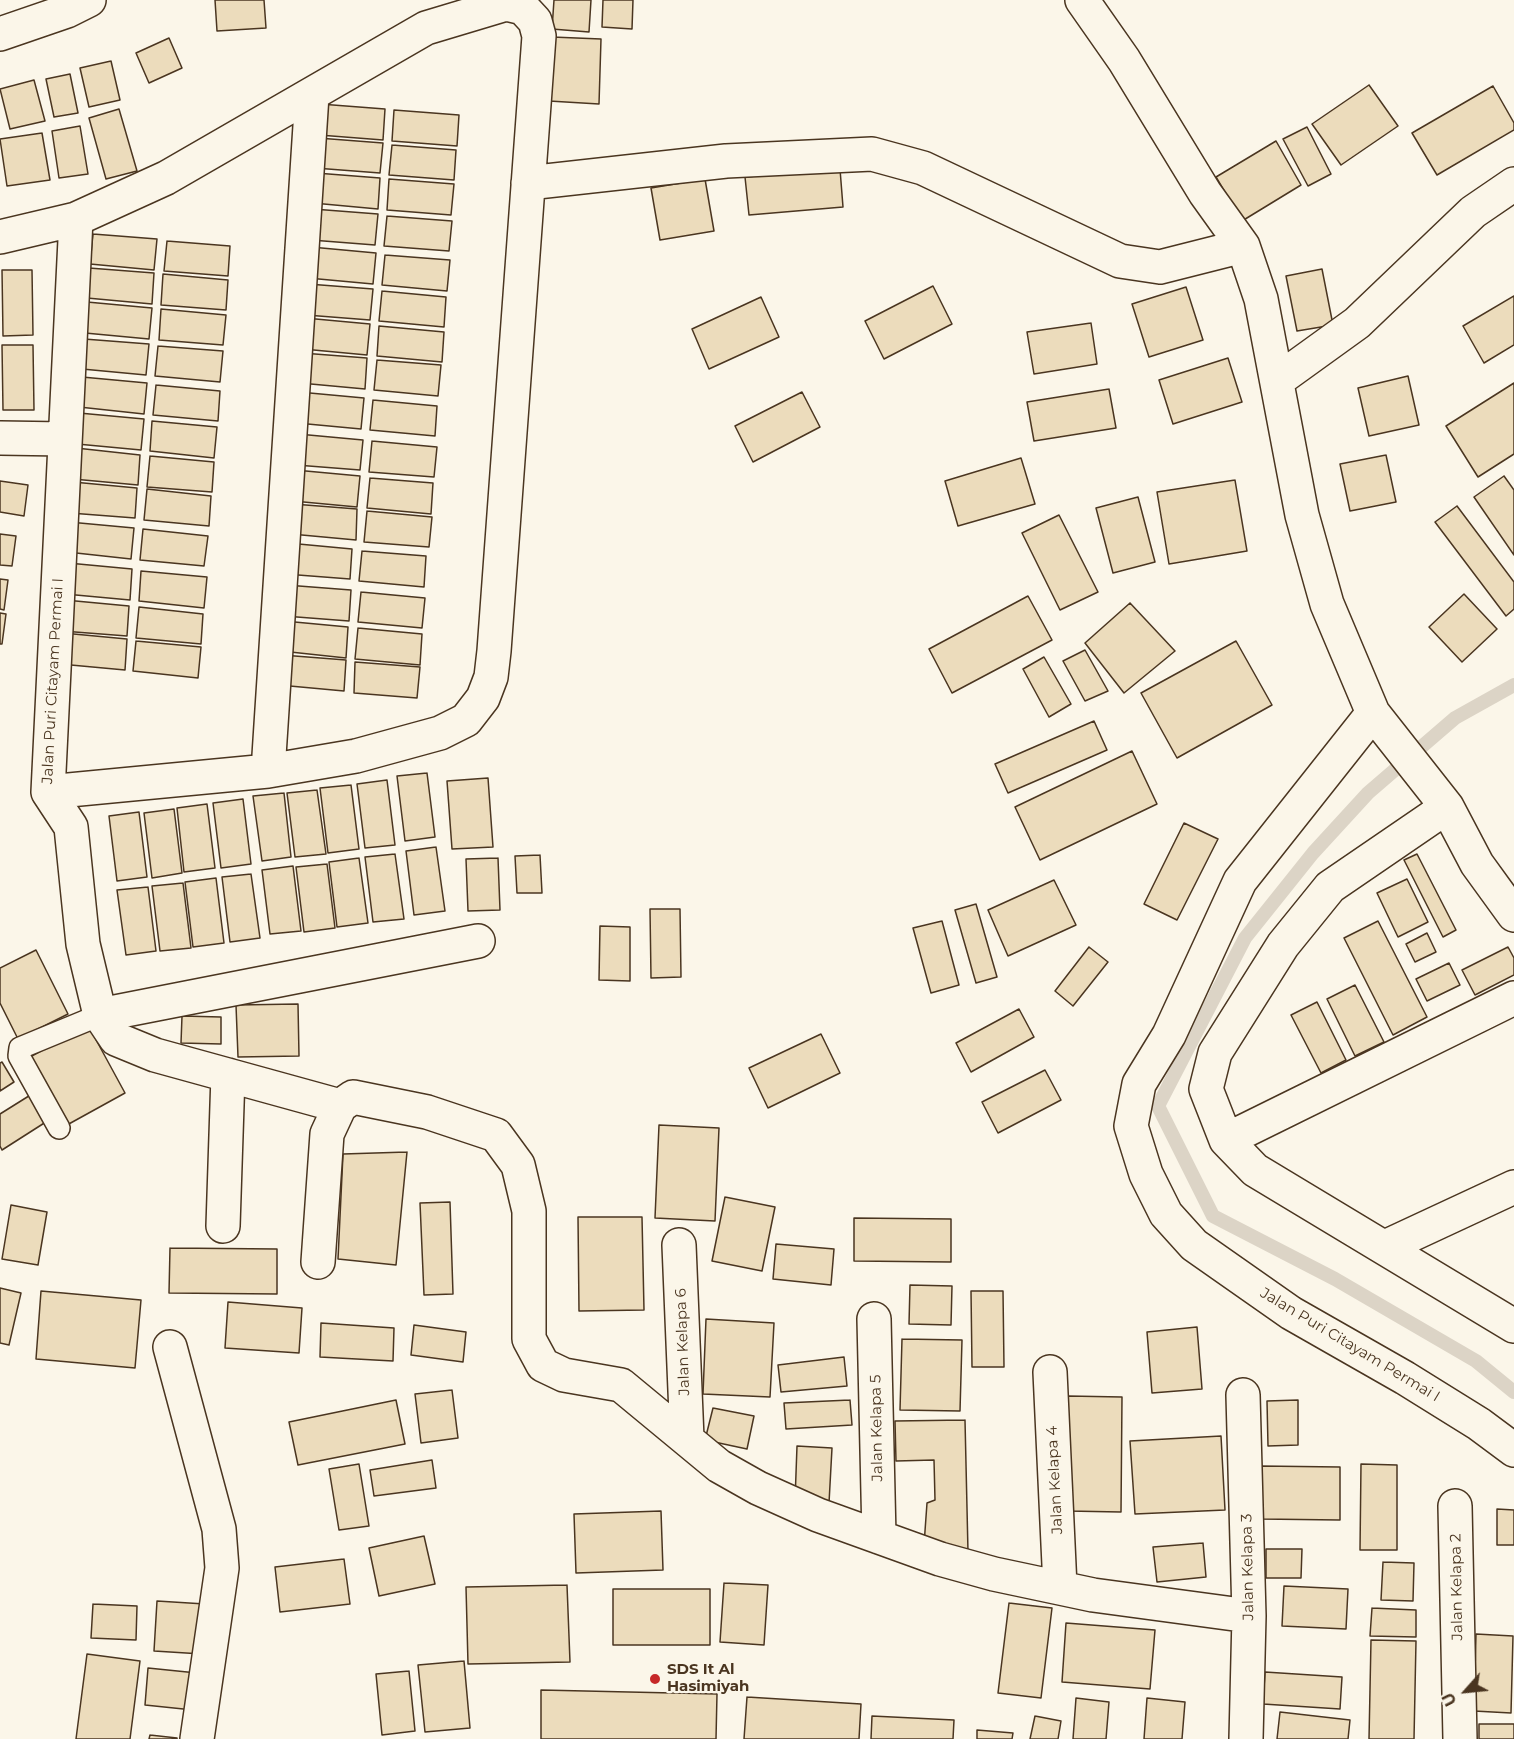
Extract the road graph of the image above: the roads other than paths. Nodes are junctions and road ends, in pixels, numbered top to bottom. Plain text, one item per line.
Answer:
1 (89, 0) edge
2 (1082, 0) edge
3 (0, 34) edge
4 (312, 95) junction
5 (528, 183) junction
6 (1514, 184) edge
7 (76, 219) junction
8 (0, 237) edge
9 (1243, 246) junction
10 (1278, 380) junction
11 (0, 438) edge
12 (65, 439) junction
13 (1379, 722) junction
14 (268, 771) junction
15 (48, 792) junction
16 (1447, 807) junction
17 (1514, 915) edge
18 (478, 941) dead end
19 (1514, 998) edge
20 (100, 1015) junction
21 (228, 1075) junction
22 (340, 1106) junction
23 (59, 1128) dead end
24 (1226, 1140) junction
25 (1514, 1187) edge
26 (224, 1226) dead end
27 (679, 1245) dead end
28 (1385, 1247) junction
29 (318, 1262) dead end
30 (874, 1319) dead end
31 (1514, 1326) edge
32 (170, 1347) dead end
33 (1050, 1372) dead end
34 (1243, 1395) dead end
35 (687, 1439) junction
36 (1514, 1450) edge
37 (1455, 1506) dead end
38 (879, 1537) junction
39 (1059, 1587) junction
40 (1249, 1616) junction
41 (197, 1739) edge
42 (1246, 1739) edge
43 (1460, 1739) edge

1 - 3 street
2 - 9 street
4 - 5 street
4 - 7 street
4 - 14 street
5 - 9 street
5 - 14 street
6 - 10 street
7 - 8 street
7 - 12 street, Jalan Puri Citayam Permai I
9 - 10 street
10 - 13 street
11 - 12 street
12 - 15 street, Jalan Puri Citayam Permai I
13 - 16 street
13 - 36 street, Jalan Puri Citayam Permai I
14 - 15 street
15 - 20 street, Jalan Puri Citayam Permai I
16 - 17 street
16 - 24 street
18 - 20 street
19 - 24 street
20 - 21 street, Jalan Puri Citayam Permai I
20 - 23 lane
21 - 22 street, Jalan Puri Citayam Permai I
21 - 26 street
22 - 29 street
22 - 35 street
24 - 28 street
25 - 28 street
27 - 35 street, Jalan Kelapa 6
28 - 31 street
30 - 38 street, Jalan Kelapa 5
32 - 41 street
33 - 39 street, Jalan Kelapa 4
34 - 40 street, Jalan Kelapa 3
35 - 38 street
37 - 43 street, Jalan Kelapa 2
38 - 39 street
39 - 40 street
40 - 42 street, Jalan Kelapa 3

